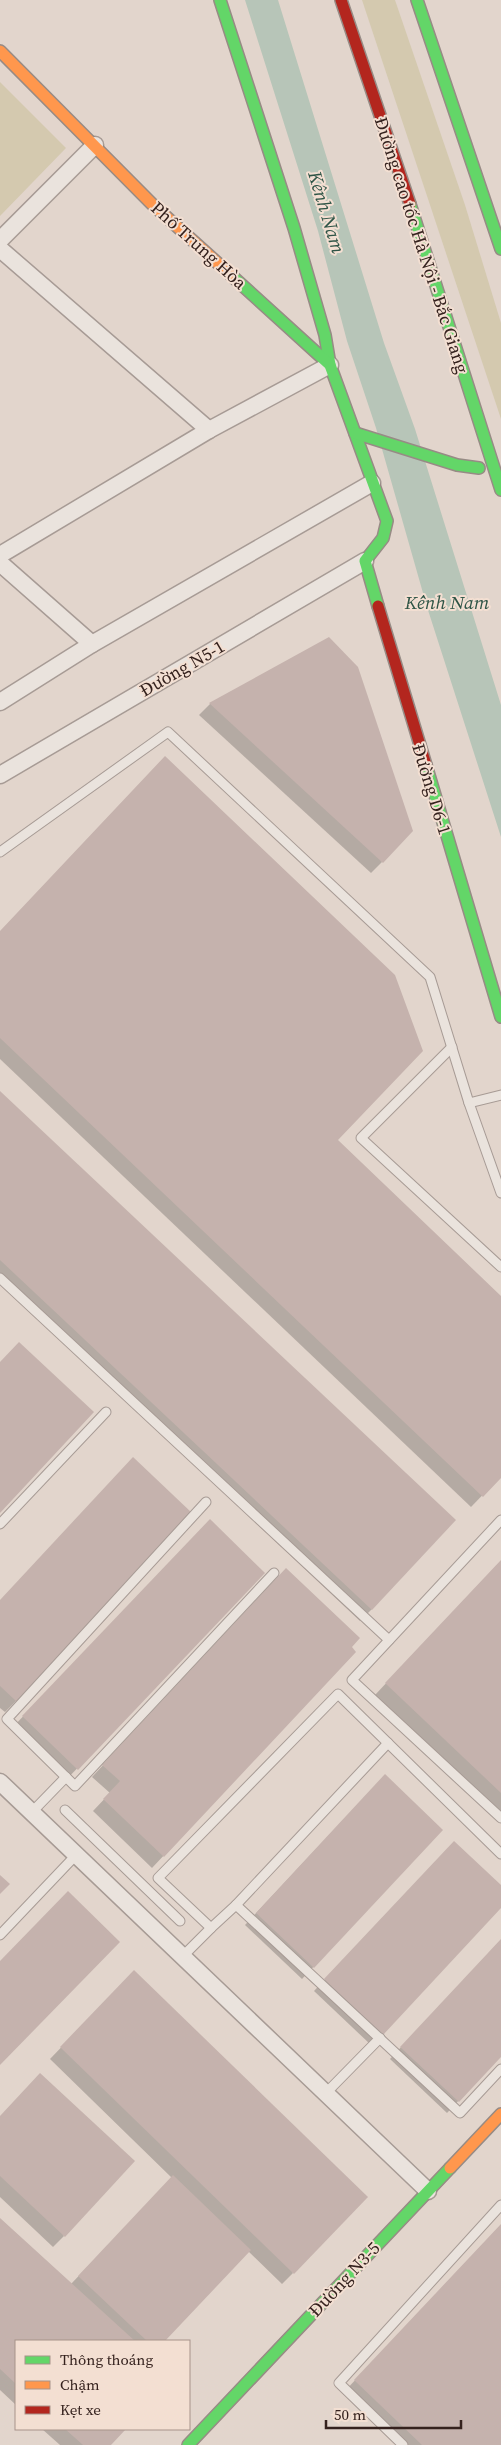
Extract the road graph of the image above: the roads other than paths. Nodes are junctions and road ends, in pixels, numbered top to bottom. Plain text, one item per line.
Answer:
1 (220, 0) edge
2 (341, 0) edge
3 (417, 0) edge
4 (0, 51) edge
5 (95, 146) junction
6 (0, 240) edge
7 (0, 249) edge
8 (501, 249) edge
9 (330, 365) junction
10 (209, 430) junction
11 (354, 433) junction
12 (479, 468) dead end
13 (372, 483) junction
14 (501, 490) edge
15 (0, 555) edge
16 (364, 562) junction
17 (0, 563) edge
18 (92, 644) junction
19 (0, 702) edge
20 (0, 774) edge
21 (0, 852) edge
22 (501, 1016) edge
23 (452, 1047) junction
24 (501, 1095) edge
25 (469, 1102) junction
26 (501, 1193) edge
27 (501, 1267) edge
28 (0, 1278) edge
29 (106, 1412) dead end
30 (206, 1502) dead end
31 (501, 1520) edge
32 (0, 1524) edge
33 (274, 1573) dead end
34 (389, 1640) junction
35 (388, 1743) junction
36 (66, 1777) junction
37 (0, 1782) edge
38 (65, 1810) dead end
39 (32, 1812) junction
40 (501, 1818) edge
41 (501, 1854) edge
42 (76, 1855) junction
43 (236, 1904) junction
44 (180, 1922) dead end
45 (211, 1928) junction
46 (0, 1934) edge
47 (183, 1956) junction
48 (380, 2038) junction
49 (501, 2069) edge
50 (326, 2093) junction
51 (501, 2114) edge
52 (428, 2191) junction
53 (501, 2205) edge
54 (188, 2445) edge
55 (403, 2445) edge

1 - 9 main road
2 - 14 main road, Đường cao tốc Hà Nội - Bắc Giang
3 - 8 main road
4 - 5 main road, Phố Trung Hòa
5 - 6 street
5 - 9 main road, Phố Trung Hòa
7 - 10 street
9 - 10 street
9 - 11 main road, Phố Trung Hòa
10 - 15 street
11 - 12 main road
11 - 13 main road, Phố Trung Hòa
13 - 16 main road, Phố Trung Hòa
13 - 18 street
16 - 20 street, Đường N5-1
16 - 22 main road, Đường D6-1
17 - 18 street
18 - 19 street
21 - 23 lane
23 - 25 lane
23 - 27 lane
24 - 25 lane
25 - 26 lane
28 - 34 lane
29 - 32 lane
30 - 36 lane
31 - 34 lane
33 - 36 lane
34 - 40 lane
35 - 41 lane
35 - 43 lane
35 - 45 lane
36 - 39 lane
37 - 39 street
38 - 44 lane
39 - 42 street
42 - 46 lane
42 - 47 street
43 - 45 lane
43 - 48 lane
45 - 47 lane
47 - 50 street
48 - 49 lane
48 - 50 lane
50 - 52 street
51 - 52 main road, Đường N3-5
52 - 54 main road, Đường N3-5
53 - 55 lane

